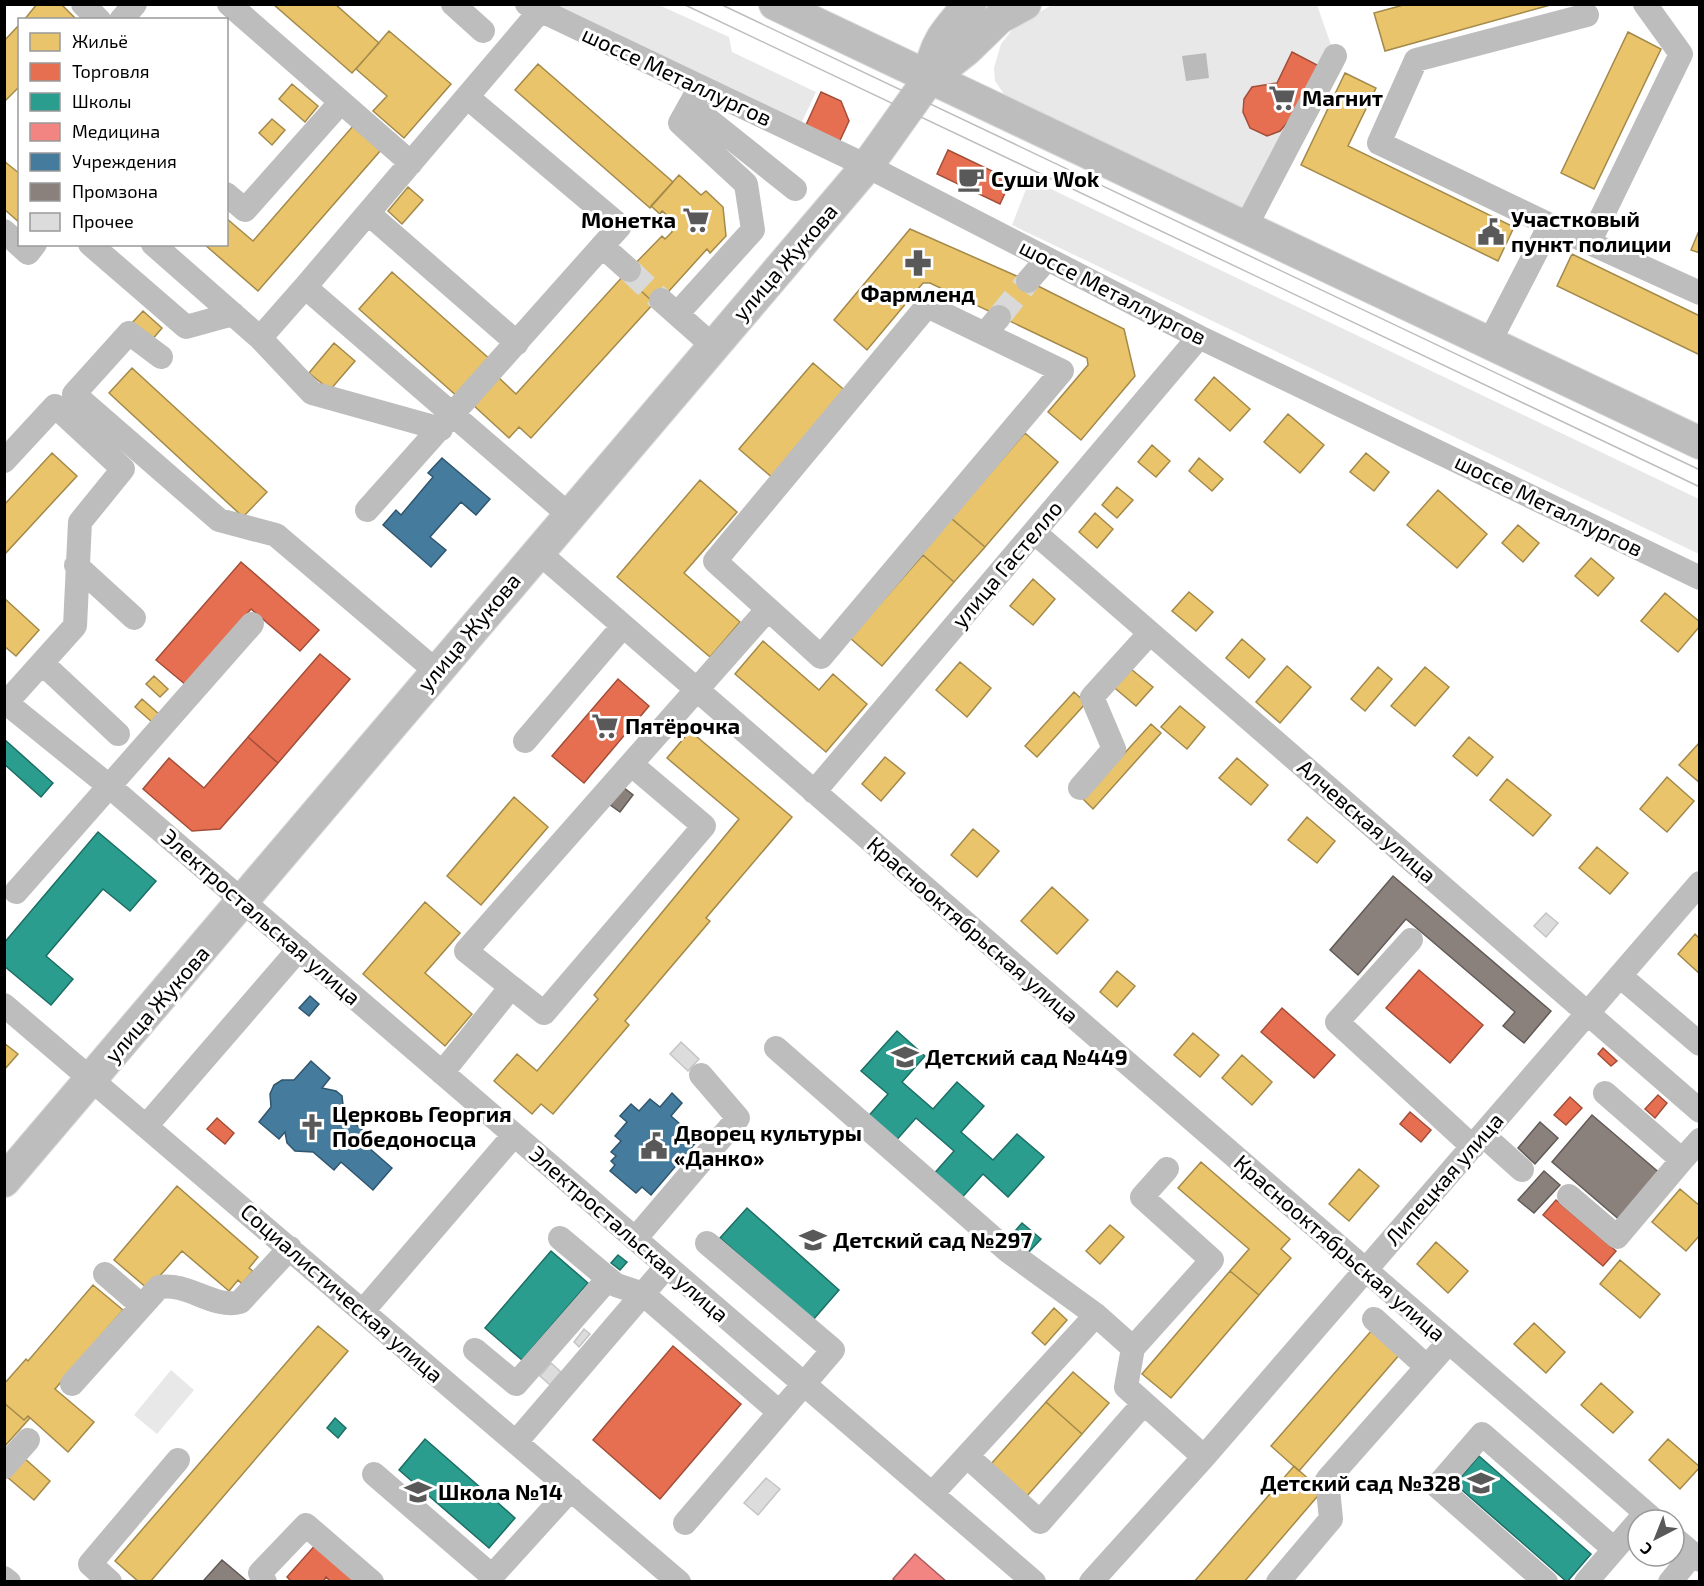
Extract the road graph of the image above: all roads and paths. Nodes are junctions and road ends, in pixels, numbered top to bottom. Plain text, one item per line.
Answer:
1 (83, 4) edge
2 (135, 4) edge
3 (229, 4) edge
4 (453, 4) edge
5 (775, 4) edge
6 (970, 4) edge
7 (1025, 4) edge
8 (1645, 4) edge
9 (533, 8) edge
10 (1587, 15) dead end
11 (97, 18) edge
12 (123, 18) edge
13 (483, 31) dead end
14 (1335, 56) dead end
15 (929, 79) junction
16 (695, 96) junction
17 (467, 97) junction
18 (340, 103) junction
19 (411, 163) junction
20 (867, 166) junction
21 (795, 189) dead end
22 (228, 196) edge
23 (369, 214) junction
24 (1550, 225) junction
25 (1245, 228) junction
26 (4, 231) edge
27 (1589, 243) junction
28 (18, 244) edge
29 (20, 246) edge
30 (33, 246) edge
31 (92, 246) edge
32 (155, 246) edge
33 (602, 246) junction
34 (1047, 259) junction
35 (629, 270) tunnel mouth
36 (1028, 281) tunnel mouth
37 (305, 287) junction
38 (1700, 293) edge
39 (233, 314) junction
40 (1199, 337) junction
41 (260, 338) junction
42 (517, 343) junction
43 (1489, 343) junction
44 (713, 346) junction
45 (161, 357) dead end
46 (447, 422) junction
47 (1699, 441) edge
48 (4, 461) edge
49 (367, 510) dead end
50 (569, 515) junction
51 (1034, 532) junction
52 (537, 551) junction
53 (76, 565) junction
54 (1700, 578) edge
55 (768, 609) junction
56 (134, 618) dead end
57 (252, 624) dead end
58 (623, 626) junction
59 (1150, 633) junction
60 (42, 663) junction
61 (436, 671) junction
62 (697, 690) junction
63 (5, 702) edge
64 (118, 734) dead end
65 (525, 741) dead end
66 (632, 764) junction
67 (109, 786) junction
68 (1080, 788) dead end
69 (814, 792) junction
70 (1700, 883) edge
71 (16, 892) dead end
72 (244, 902) junction
73 (1411, 940) dead end
74 (299, 949) junction
75 (1620, 976) junction
76 (511, 987) junction
77 (4, 1005) edge
78 (1588, 1014) junction
79 (1700, 1044) edge
80 (776, 1048) dead end
81 (442, 1073) junction
82 (701, 1075) dead end
83 (93, 1078) junction
84 (1605, 1093) dead end
85 (1700, 1111) edge
86 (147, 1125) junction
87 (514, 1135) junction
88 (1700, 1140) edge
89 (1478, 1141) junction
90 (1682, 1160) junction
91 (1167, 1169) dead end
92 (1522, 1170) dead end
93 (4, 1181) edge
94 (1569, 1196) dead end
95 (560, 1238) dead end
96 (634, 1239) junction
97 (707, 1243) dead end
98 (290, 1248) junction
99 (666, 1267) junction
100 (1366, 1270) junction
101 (105, 1274) dead end
102 (608, 1279) junction
103 (643, 1294) junction
104 (142, 1306) junction
105 (363, 1311) junction
106 (1096, 1315) junction
107 (1374, 1319) dead end
108 (1449, 1342) junction
109 (1133, 1348) junction
110 (475, 1350) dead end
111 (1427, 1367) junction
112 (72, 1384) dead end
113 (803, 1384) junction
114 (1144, 1403) junction
115 (778, 1411) junction
116 (28, 1440) dead end
117 (516, 1442) junction
118 (968, 1457) junction
119 (1204, 1457) junction
120 (177, 1460) dead end
121 (4, 1467) edge
122 (374, 1474) dead end
123 (571, 1489) junction
124 (932, 1494) junction
125 (1632, 1508) edge
126 (685, 1523) dead end
127 (1626, 1537) edge
128 (1614, 1549) junction
129 (1696, 1557) edge
130 (4, 1578) edge
131 (9, 1581) edge
132 (111, 1581) edge
133 (266, 1581) edge
134 (372, 1581) edge
135 (679, 1581) edge
136 (1034, 1581) edge
137 (1091, 1581) edge
138 (1278, 1581) edge
139 (1546, 1581) edge
140 (1586, 1581) edge
141 (1670, 1581) edge

1 - 11 street
2 - 12 street
3 - 18 street
4 - 13 street
5 - 15 main road
6 - 15 main road
7 - 15 main road
8 - 27 street
9 - 16 street, шоссе Металлургов
9 - 17 street
10 - 24 street
14 - 25 street
15 - 20 main road, улица Жукова
15 - 25 main road
16 - 20 street, шоссе Металлургов
16 - 21 street
16 - 44 street
17 - 19 street
17 - 33 street
18 - 19 street
18 - 22 street
19 - 23 street
20 - 34 street, шоссе Металлургов
20 - 44 main road, улица Жукова
23 - 37 street
23 - 42 street
24 - 27 street
24 - 43 street
25 - 43 main road
26 - 28 street
27 - 38 street
29 - 30 street
31 - 39 street
32 - 39 street
33 - 35 street
33 - 42 street
34 - 36 street
34 - 40 street, шоссе Металлургов
37 - 41 street
37 - 46 street
39 - 41 street
40 - 51 street, улица Гастелло
40 - 54 street, шоссе Металлургов
41 - 46 street
42 - 46 street
43 - 47 main road
44 - 50 main road, улица Жукова
45 - 61 street
46 - 49 street
46 - 50 street
48 - 53 street
50 - 52 main road, улица Жукова
51 - 59 street, Алчевская улица
51 - 69 street, улица Гастелло
52 - 58 street, Краснооктябрьская улица
52 - 61 main road, улица Жукова
53 - 56 street
53 - 60 street
55 - 55 street
55 - 62 street
57 - 67 street
58 - 62 street, Краснооктябрьская улица
58 - 65 street
59 - 68 street
59 - 78 street, Алчевская улица
60 - 63 street
60 - 64 street
61 - 72 main road, улица Жукова
62 - 66 street
62 - 69 street, Краснооктябрьская улица
63 - 67 street, Электростальская улица
66 - 76 street
66 - 76 street
67 - 71 street
67 - 72 street, Электростальская улица
69 - 100 street, Краснооктябрьская улица
70 - 75 street, Липецкая улица
72 - 74 street, Электростальская улица
72 - 83 main road, улица Жукова
73 - 89 street
74 - 81 street, Электростальская улица
74 - 86 street
75 - 78 street, Липецкая улица
75 - 79 street
76 - 81 street
77 - 83 street, Социалистическая улица
78 - 85 street, Алчевская улица
78 - 89 street, Липецкая улица
80 - 106 street
81 - 87 street, Электростальская улица
82 - 96 street
83 - 86 street, Социалистическая улица
83 - 93 main road, улица Жукова
84 - 90 street
86 - 98 street, Социалистическая улица
87 - 96 street, Электростальская улица
87 - 105 street
88 - 90 street
89 - 92 street
89 - 100 street, Липецкая улица
90 - 94 street
91 - 109 street
95 - 102 street
96 - 99 street, Электростальская улица
97 - 113 street
98 - 104 street
98 - 105 street, Социалистическая улица
99 - 103 street
99 - 113 street, Электростальская улица
100 - 108 street, Краснооктябрьская улица
100 - 119 street, Липецкая улица
101 - 104 street
102 - 103 street
102 - 110 street
103 - 115 street
103 - 117 street
104 - 112 street
105 - 117 street, Социалистическая улица
106 - 109 street
106 - 118 street
107 - 111 street
108 - 111 street
108 - 125 street, Краснооктябрьская улица
109 - 114 street
111 - 138 street
113 - 115 street
113 - 124 street, Электростальская улица
114 - 118 street
114 - 119 street
115 - 126 street
116 - 121 street
117 - 123 street, Социалистическая улица
118 - 124 street
119 - 137 street, Липецкая улица
120 - 132 street
122 - 123 street
123 - 135 street, Социалистическая улица
124 - 136 street, Электростальская улица
127 - 128 street
128 - 139 street
128 - 140 street
129 - 141 street
130 - 131 street
133 - 134 street

